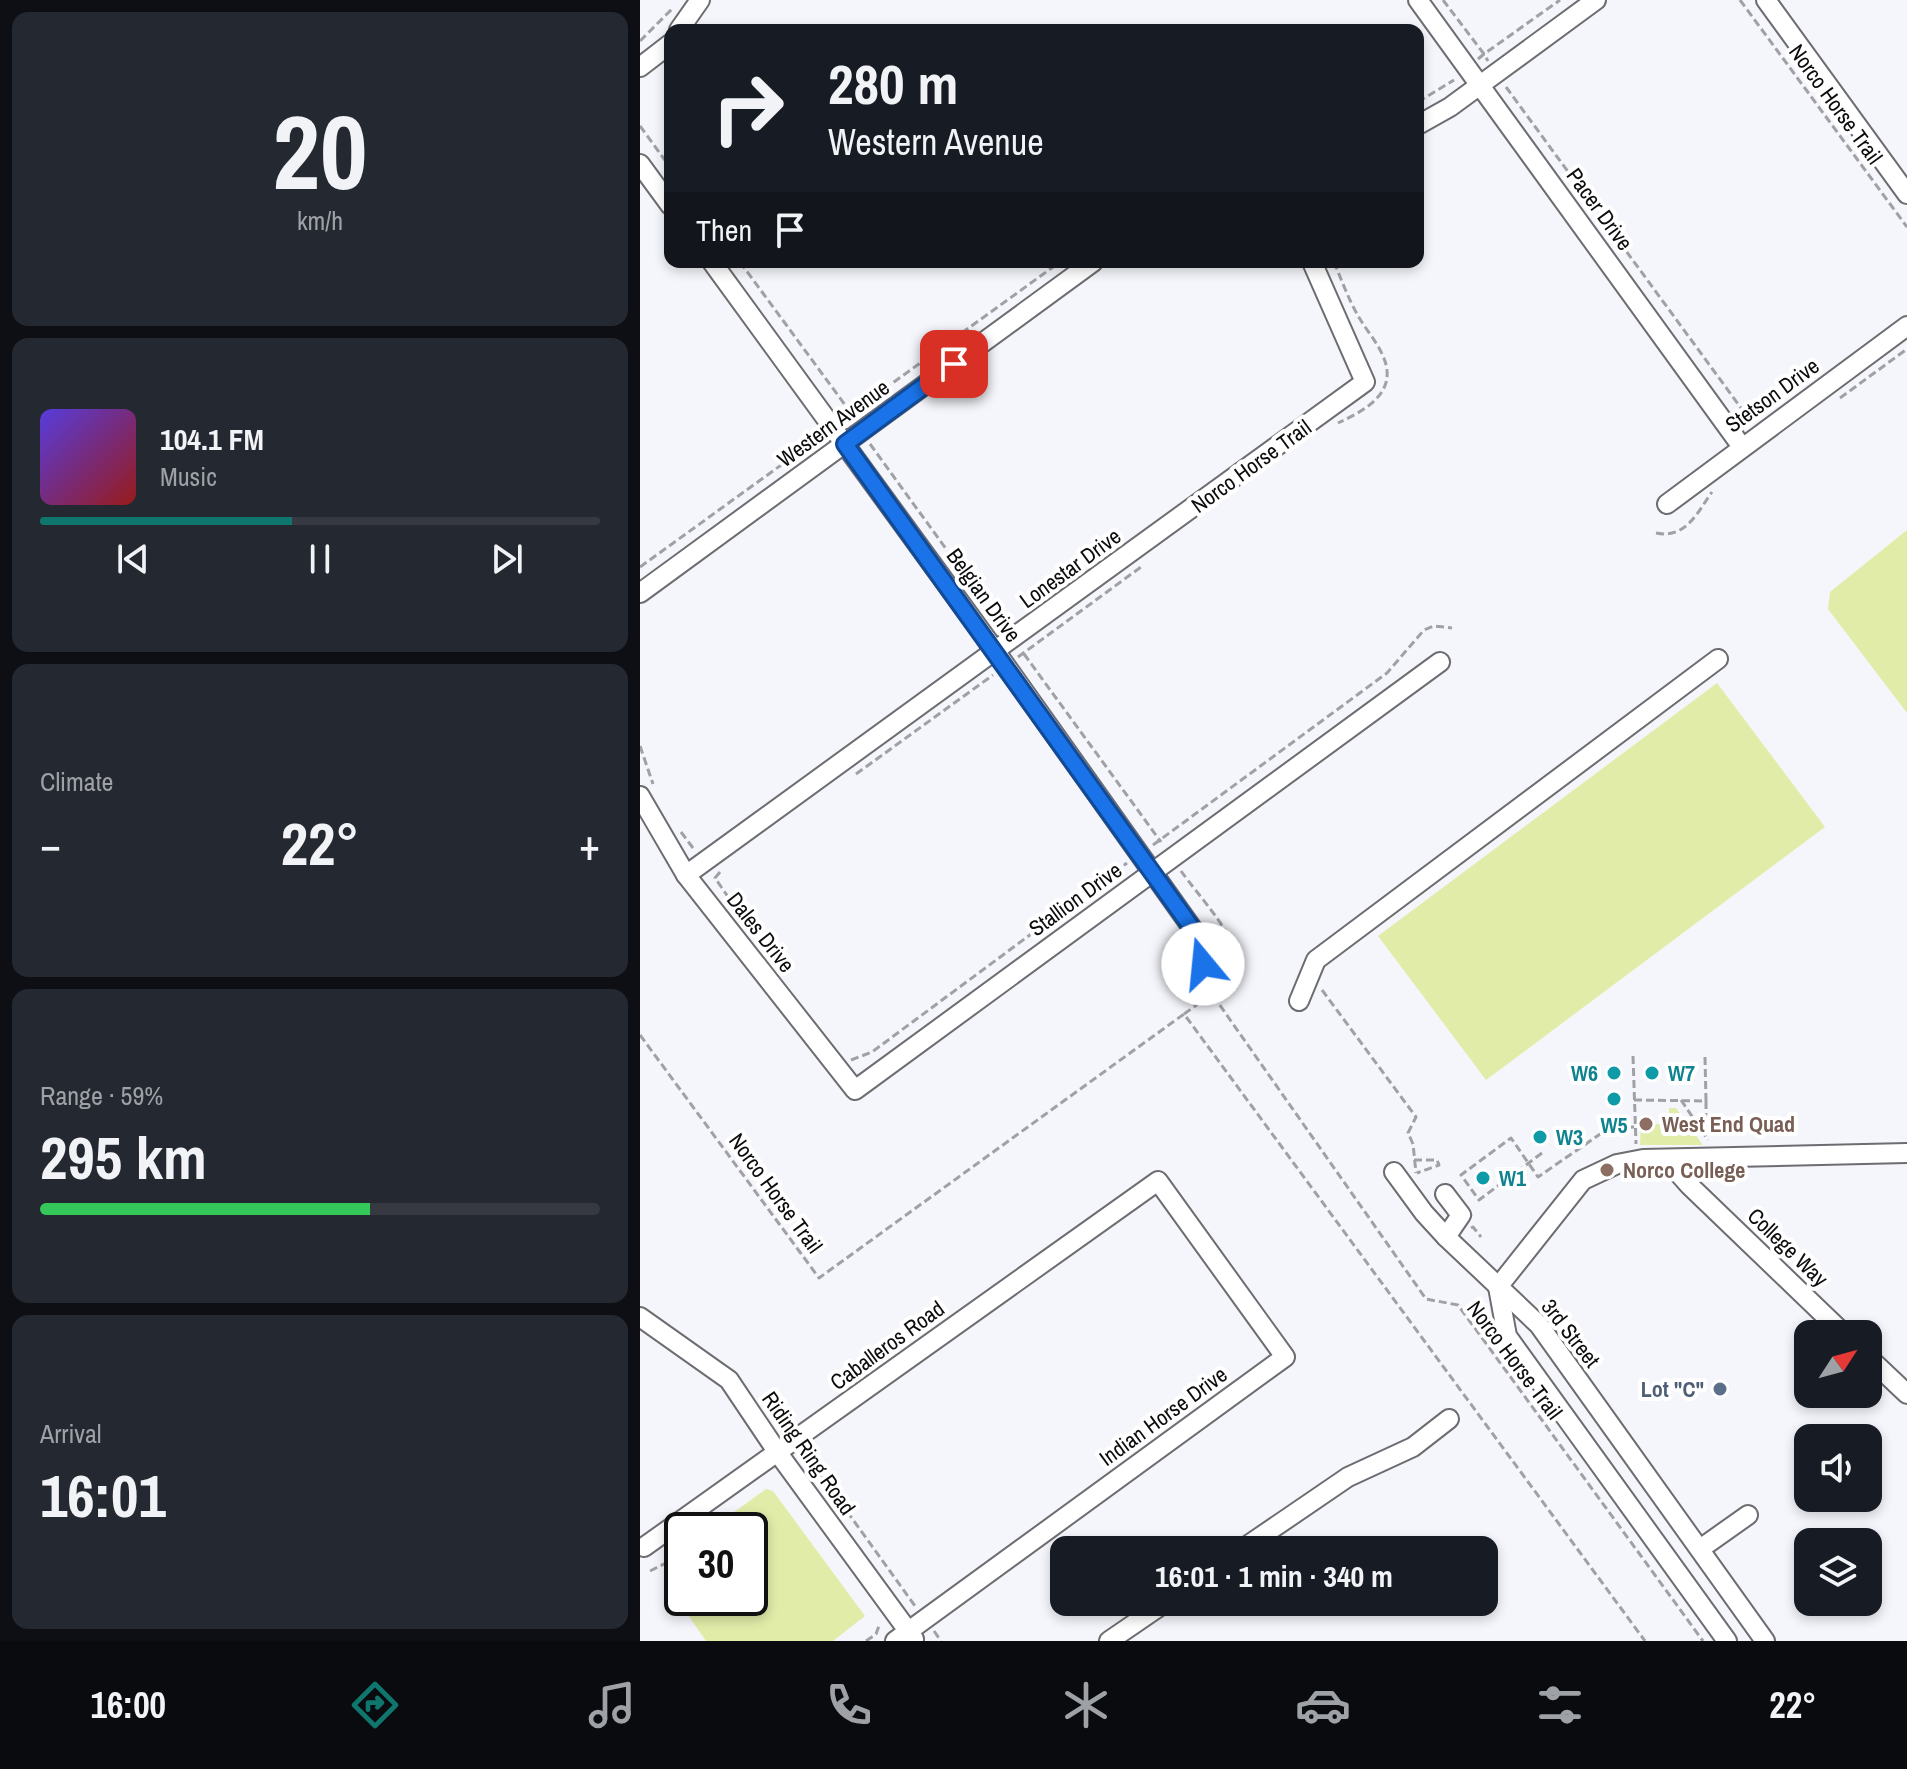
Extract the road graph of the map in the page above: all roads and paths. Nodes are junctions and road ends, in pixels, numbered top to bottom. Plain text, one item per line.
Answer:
1 (700, 0) edge
2 (1418, 0) edge
3 (1443, 0) edge
4 (1560, 0) edge
5 (1596, 0) edge
6 (1740, 0) edge
7 (1766, 0) edge
8 (677, 3) dead end
9 (683, 24) edge
10 (640, 41) edge
11 (664, 49) edge
12 (640, 67) edge
13 (1480, 84) junction
14 (1424, 122) edge
15 (640, 126) edge
16 (664, 159) edge
17 (640, 164) edge
18 (1907, 194) edge
19 (664, 197) edge
20 (1907, 227) edge
21 (716, 268) edge
22 (744, 268) edge
23 (1052, 268) edge
24 (1085, 268) edge
25 (1315, 268) edge
26 (1337, 268) edge
27 (1907, 326) edge
28 (1907, 349) edge
29 (1830, 405) dead end
30 (851, 413) junction
31 (1333, 425) dead end
32 (833, 427) junction
33 (861, 432) junction
34 (845, 444) junction
35 (1742, 447) junction
36 (1715, 489) dead end
37 (1667, 504) dead end
38 (1656, 533) dead end
39 (1147, 562) dead end
40 (640, 567) edge
41 (640, 593) edge
42 (1452, 628) dead end
43 (1018, 646) junction
44 (1001, 659) junction
45 (1718, 659) dead end
46 (1440, 662) dead end
47 (640, 746) edge
48 (849, 779) dead end
49 (649, 795) edge
50 (676, 824) dead end
51 (1160, 840) junction
52 (1140, 854) junction
53 (1173, 857) junction
54 (713, 871) junction
55 (1153, 872) junction
56 (686, 875) junction
57 (751, 929) dead end
58 (1203, 964) dead end
59 (1310, 974) junction
60 (1212, 994) junction
61 (1299, 1001) dead end
62 (1184, 1014) junction
63 (640, 1035) edge
64 (842, 1052) dead end
65 (1633, 1056) dead end
66 (1705, 1057) dead end
67 (855, 1090) joint
68 (1634, 1100) junction
69 (1681, 1100) junction
70 (1706, 1101) junction
71 (1706, 1107) junction
72 (1713, 1107) dead end
73 (1634, 1127) junction
74 (1706, 1138) junction
75 (1636, 1141) dead end
76 (1711, 1145) dead end
77 (1542, 1153) dead end
78 (1907, 1153) edge
79 (1666, 1159) junction
80 (1414, 1160) junction
81 (1529, 1163) junction
82 (1457, 1170) dead end
83 (1394, 1172) dead end
84 (1462, 1174) junction
85 (1158, 1181) joint
86 (1445, 1194) dead end
87 (1446, 1237) junction
88 (1498, 1287) junction
89 (640, 1317) edge
90 (1829, 1320) edge
91 (1882, 1370) edge
92 (1907, 1394) edge
93 (1449, 1419) dead end
94 (778, 1453) junction
95 (1748, 1515) dead end
96 (1262, 1536) edge
97 (644, 1547) dead end
98 (1700, 1549) junction
99 (664, 1564) edge
100 (650, 1571) dead end
101 (1146, 1616) edge
102 (906, 1638) edge
103 (1109, 1641) edge
104 (1645, 1641) edge
105 (1703, 1641) edge
106 (1727, 1641) edge
107 (1765, 1641) edge

1 - 9 street
2 - 13 street, Pacer Drive
3 - 4 path
5 - 13 street
6 - 20 path, Norco Horse Trail
7 - 18 street
8 - 10 path
11 - 12 street
13 - 14 street
13 - 35 street, Pacer Drive
15 - 16 path
17 - 19 street
21 - 32 street, Belgian Drive
22 - 30 path, Norco Horse Trail
23 - 30 path
24 - 33 street, Western Avenue
25 - 43 street, Lonestar Drive
26 - 31 path, Norco Horse Trail
27 - 35 street, Stetson Drive
28 - 29 path
30 - 32 path
30 - 33 path, Norco Horse Trail
32 - 34 street, Belgian Drive
32 - 40 path
33 - 34 street, Western Avenue
33 - 43 path, Norco Horse Trail
34 - 41 street, Western Avenue
34 - 44 street, Belgian Drive
35 - 37 street, Stetson Drive
36 - 38 path
39 - 43 path
42 - 51 path
43 - 44 street, Lonestar Drive
43 - 44 path
43 - 51 path, Norco Horse Trail
44 - 48 path
44 - 52 street, Belgian Drive
44 - 54 street, Lonestar Drive
45 - 59 street
46 - 53 street, Stallion Drive
47 - 49 path
49 - 56 street, Dales Drive
50 - 54 path
51 - 52 path
51 - 53 path, Norco Horse Trail
52 - 55 street, Belgian Drive
52 - 64 path
53 - 55 street, Stallion Drive
53 - 60 path, Norco Horse Trail
54 - 56 street, Lonestar Drive
54 - 57 path
55 - 58 street, Belgian Drive
55 - 67 street, Stallion Drive
56 - 67 street, Dales Drive
59 - 61 street
59 - 80 path
60 - 62 path, Norco Horse Trail
60 - 105 path, Norco Horse Trail
62 - 63 path, Norco Horse Trail
62 - 104 path
65 - 68 path
66 - 70 path
68 - 69 path
68 - 73 path
69 - 70 path
69 - 74 path
70 - 71 path
71 - 72 path
71 - 74 path
73 - 75 path
73 - 81 path
74 - 76 path
77 - 81 path
78 - 79 street
79 - 88 street
79 - 90 street, College Way
80 - 80 path
81 - 84 path
81 - 84 path
82 - 84 path
83 - 87 street, 3rd Street
85 - 94 street, Caballeros Road
85 - 102 street, Indian Horse Drive
86 - 87 street
87 - 88 street, 3rd Street
88 - 98 street, 3rd Street
88 - 106 street
89 - 94 street, Riding Ring Road
91 - 92 street
93 - 96 street
94 - 97 street, Caballeros Road
94 - 102 street, Riding Ring Road
95 - 98 street
98 - 107 street, 3rd Street
99 - 100 path
101 - 103 street

